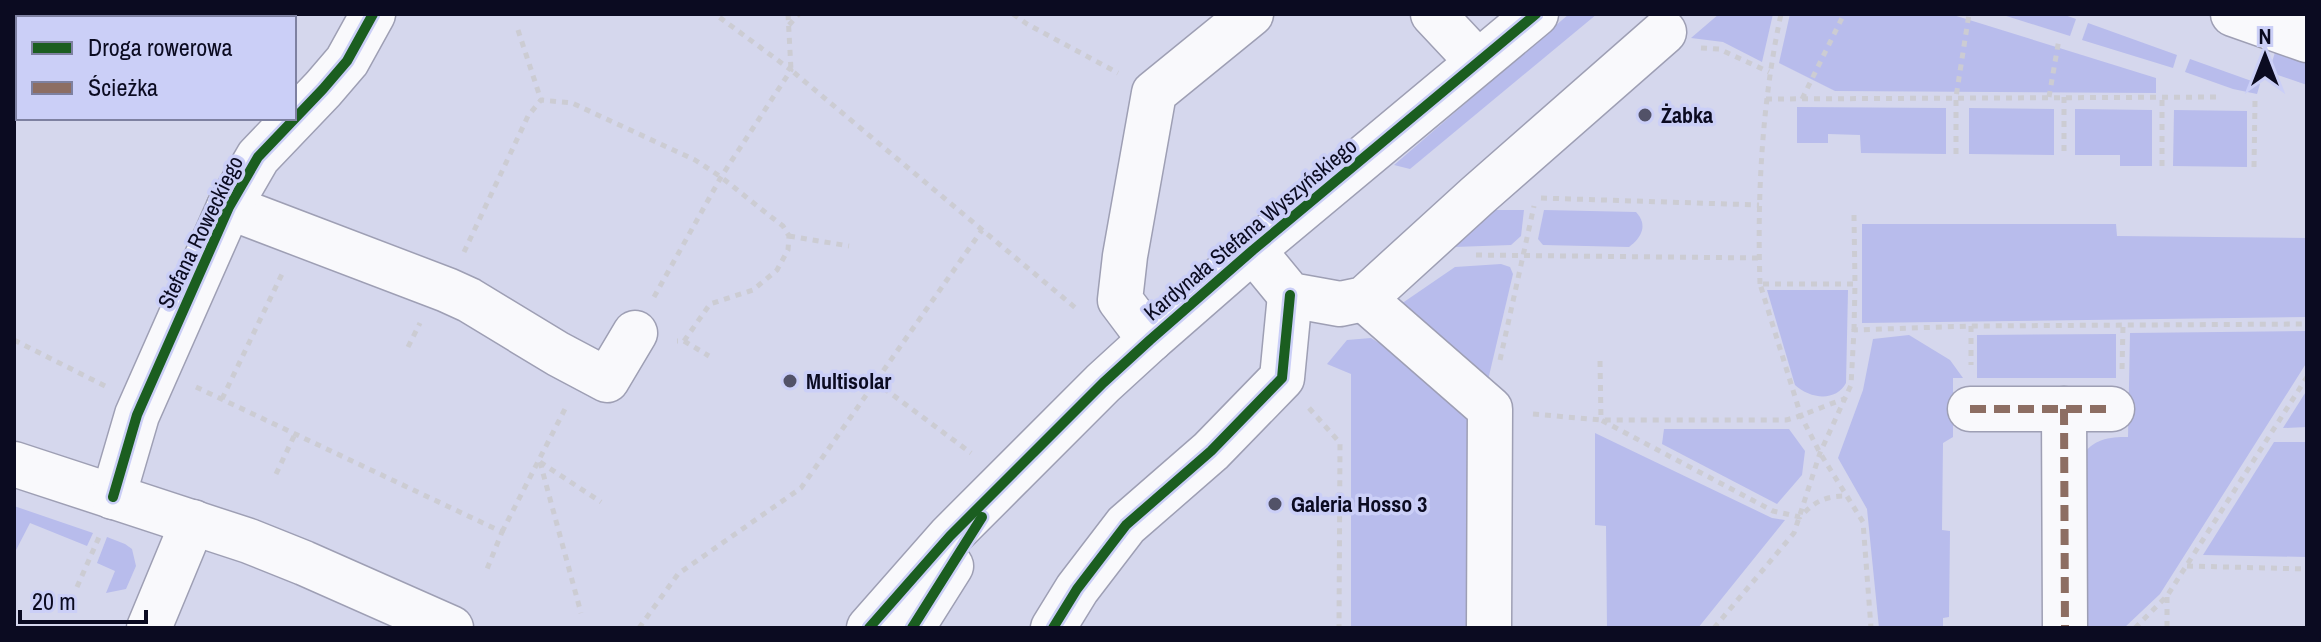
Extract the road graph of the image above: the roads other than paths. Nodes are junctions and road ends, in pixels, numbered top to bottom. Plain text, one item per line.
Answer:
1 (373, 14) edge
2 (1251, 14) edge
3 (1433, 14) edge
4 (1536, 14) edge
5 (2233, 14) edge
6 (1677, 40) road end
7 (2307, 40) edge
8 (1478, 62) junction
9 (296, 116) edge
10 (292, 120) edge
11 (229, 207) junction
12 (1253, 250) junction
13 (1290, 295) junction
14 (1364, 299) junction
15 (635, 333) road end
16 (1150, 340) junction
17 (1970, 409) dead end
18 (2064, 409) junction
19 (2112, 409) dead end
20 (14, 464) edge
21 (1002, 487) junction
22 (108, 512) junction
23 (193, 522) junction
24 (149, 628) edge
25 (451, 628) edge
26 (869, 628) edge
27 (912, 628) edge
28 (1053, 628) edge
29 (1489, 628) edge
30 (2065, 628) edge

1 - 9 street, Stefana Roweckiego
2 - 16 street
3 - 8 street
4 - 8 street, Kardynała Stefana Wyszyńskiego
5 - 7 street
6 - 14 street
8 - 12 street, Kardynała Stefana Wyszyńskiego
10 - 11 street, Stefana Roweckiego
11 - 15 street
11 - 22 street, Stefana Roweckiego
12 - 13 street
12 - 16 street, Kardynała Stefana Wyszyńskiego
13 - 14 street
13 - 28 street
14 - 29 street
16 - 21 street, Kardynała Stefana Wyszyńskiego
17 - 18 street
18 - 19 street
18 - 30 street
20 - 22 street
21 - 26 street, Kardynała Stefana Wyszyńskiego
21 - 27 street, Kardynała Stefana Wyszyńskiego
22 - 23 street
23 - 24 street
23 - 25 street

